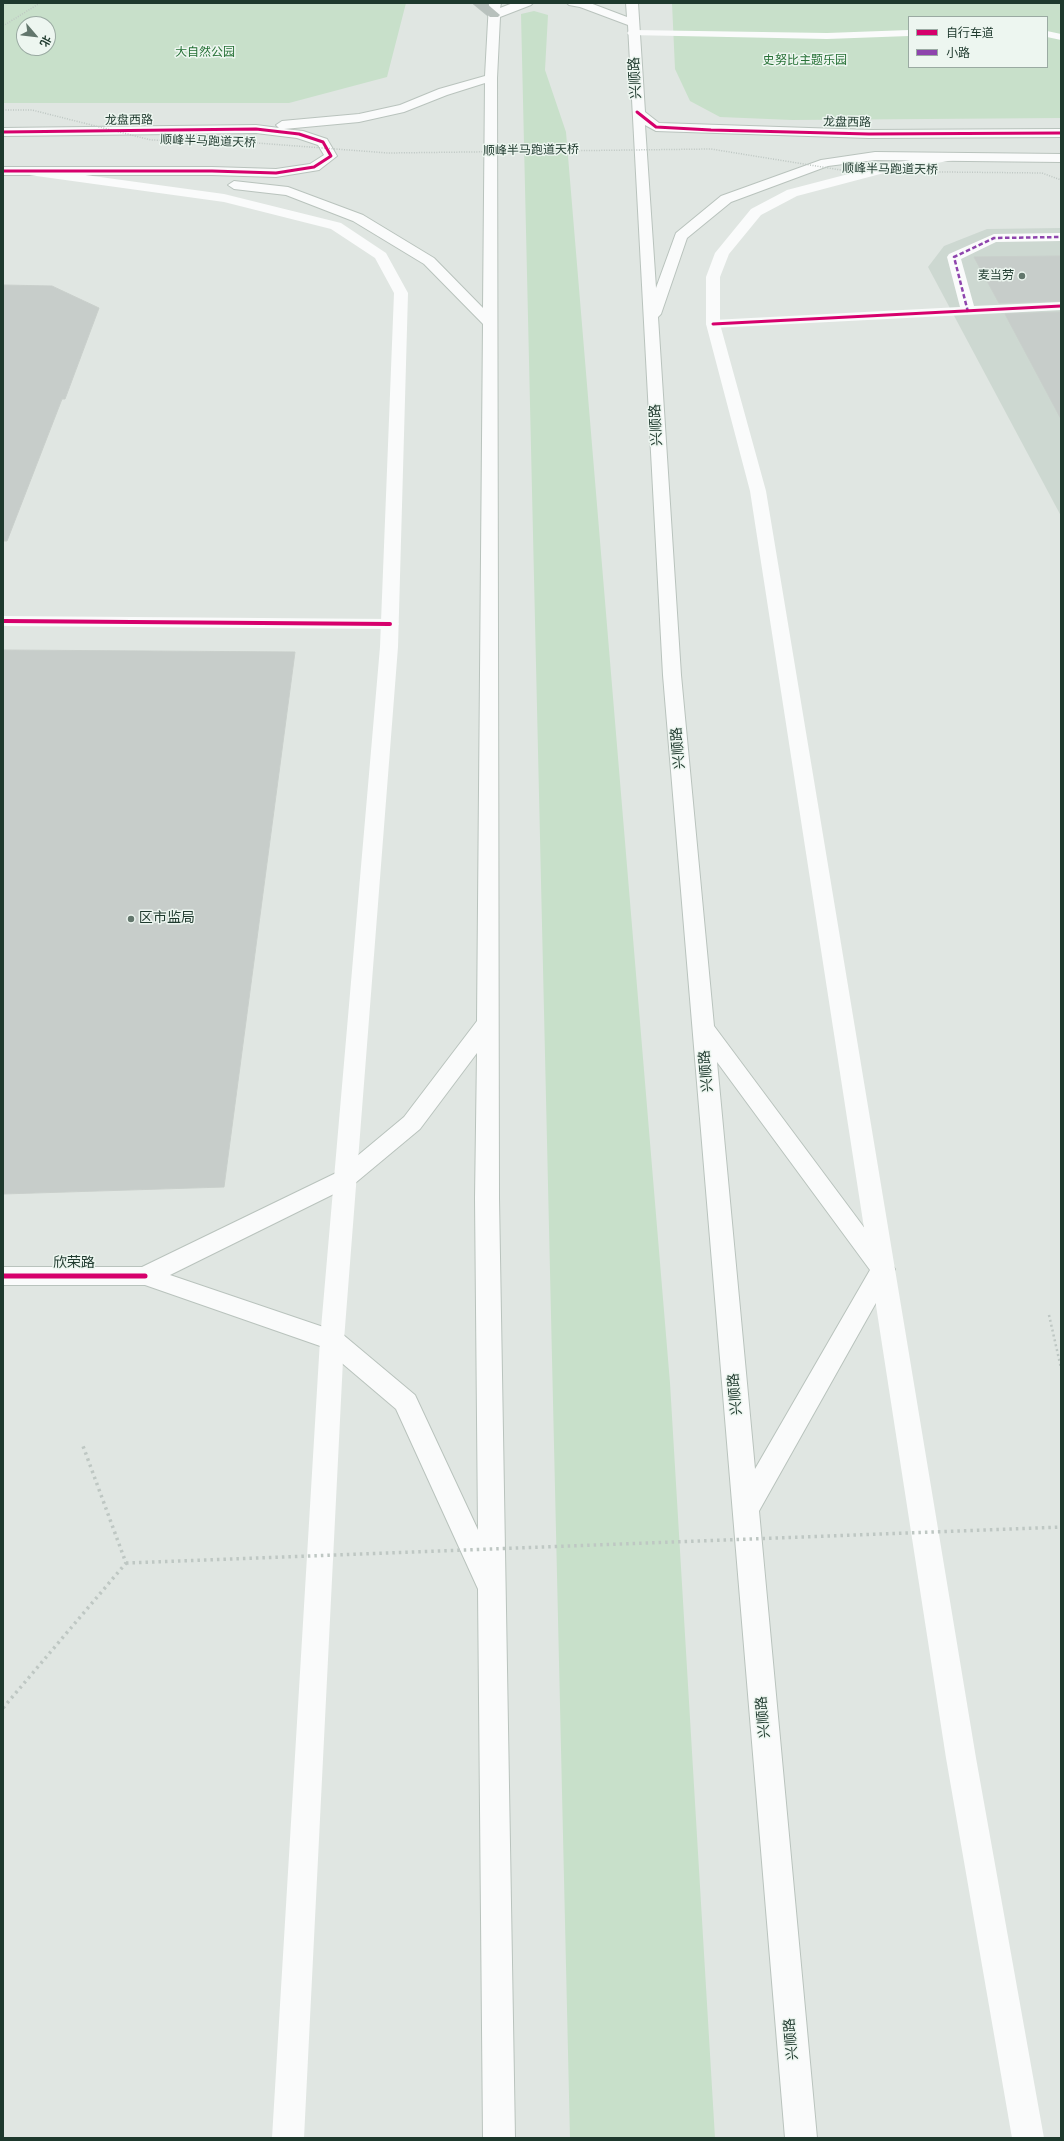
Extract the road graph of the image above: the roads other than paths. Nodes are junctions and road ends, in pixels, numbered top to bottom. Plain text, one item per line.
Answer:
1 (527, 3) edge
2 (573, 3) edge
3 (490, 7) edge
4 (633, 20) edge
5 (908, 33) edge
6 (1048, 34) edge
7 (1061, 36) edge
8 (491, 78) junction
9 (638, 112) junction
10 (256, 129) junction
11 (3, 132) edge
12 (1061, 133) edge
13 (869, 134) junction
14 (875, 156) junction
15 (949, 157) junction
16 (1061, 158) edge
17 (120, 170) junction
18 (3, 171) edge
19 (27, 171) junction
20 (1061, 237) edge
21 (1061, 306) edge
22 (968, 312) junction
23 (490, 323) junction
24 (651, 324) junction
25 (713, 324) junction
26 (3, 621) edge
27 (390, 624) junction
28 (487, 1023) junction
29 (704, 1029) junction
30 (346, 1178) junction
31 (883, 1270) junction
32 (3, 1276) edge
33 (144, 1276) junction
34 (332, 1340) junction
35 (746, 1509) junction
36 (491, 1587) junction
37 (288, 2138) edge
38 (499, 2138) edge
39 (801, 2138) edge
40 (1028, 2138) edge

1 - 3 main road
2 - 4 main road
3 - 8 main road
4 - 5 main road
4 - 9 main road, 兴顺路
6 - 7 main road
8 - 10 main road
8 - 23 main road
9 - 13 main road, 龙盘西路
9 - 24 main road, 兴顺路
10 - 11 main road, 龙盘西路
10 - 17 main road
12 - 13 main road, 龙盘西路
13 - 14 main road
14 - 15 main road
14 - 24 main road
15 - 16 main road
15 - 25 main road
17 - 19 main road
17 - 23 main road
18 - 19 main road
19 - 27 main road
20 - 22 main road
21 - 22 main road
22 - 25 main road
23 - 28 main road
24 - 29 main road, 兴顺路
25 - 31 main road
26 - 27 main road
27 - 30 main road
28 - 30 main road
28 - 36 main road
29 - 31 main road
29 - 35 main road, 兴顺路
30 - 33 main road
30 - 34 main road
31 - 35 main road
31 - 40 main road
32 - 33 main road, 欣荣路
33 - 34 main road
34 - 36 main road
34 - 37 main road
35 - 39 main road, 兴顺路
36 - 38 main road

